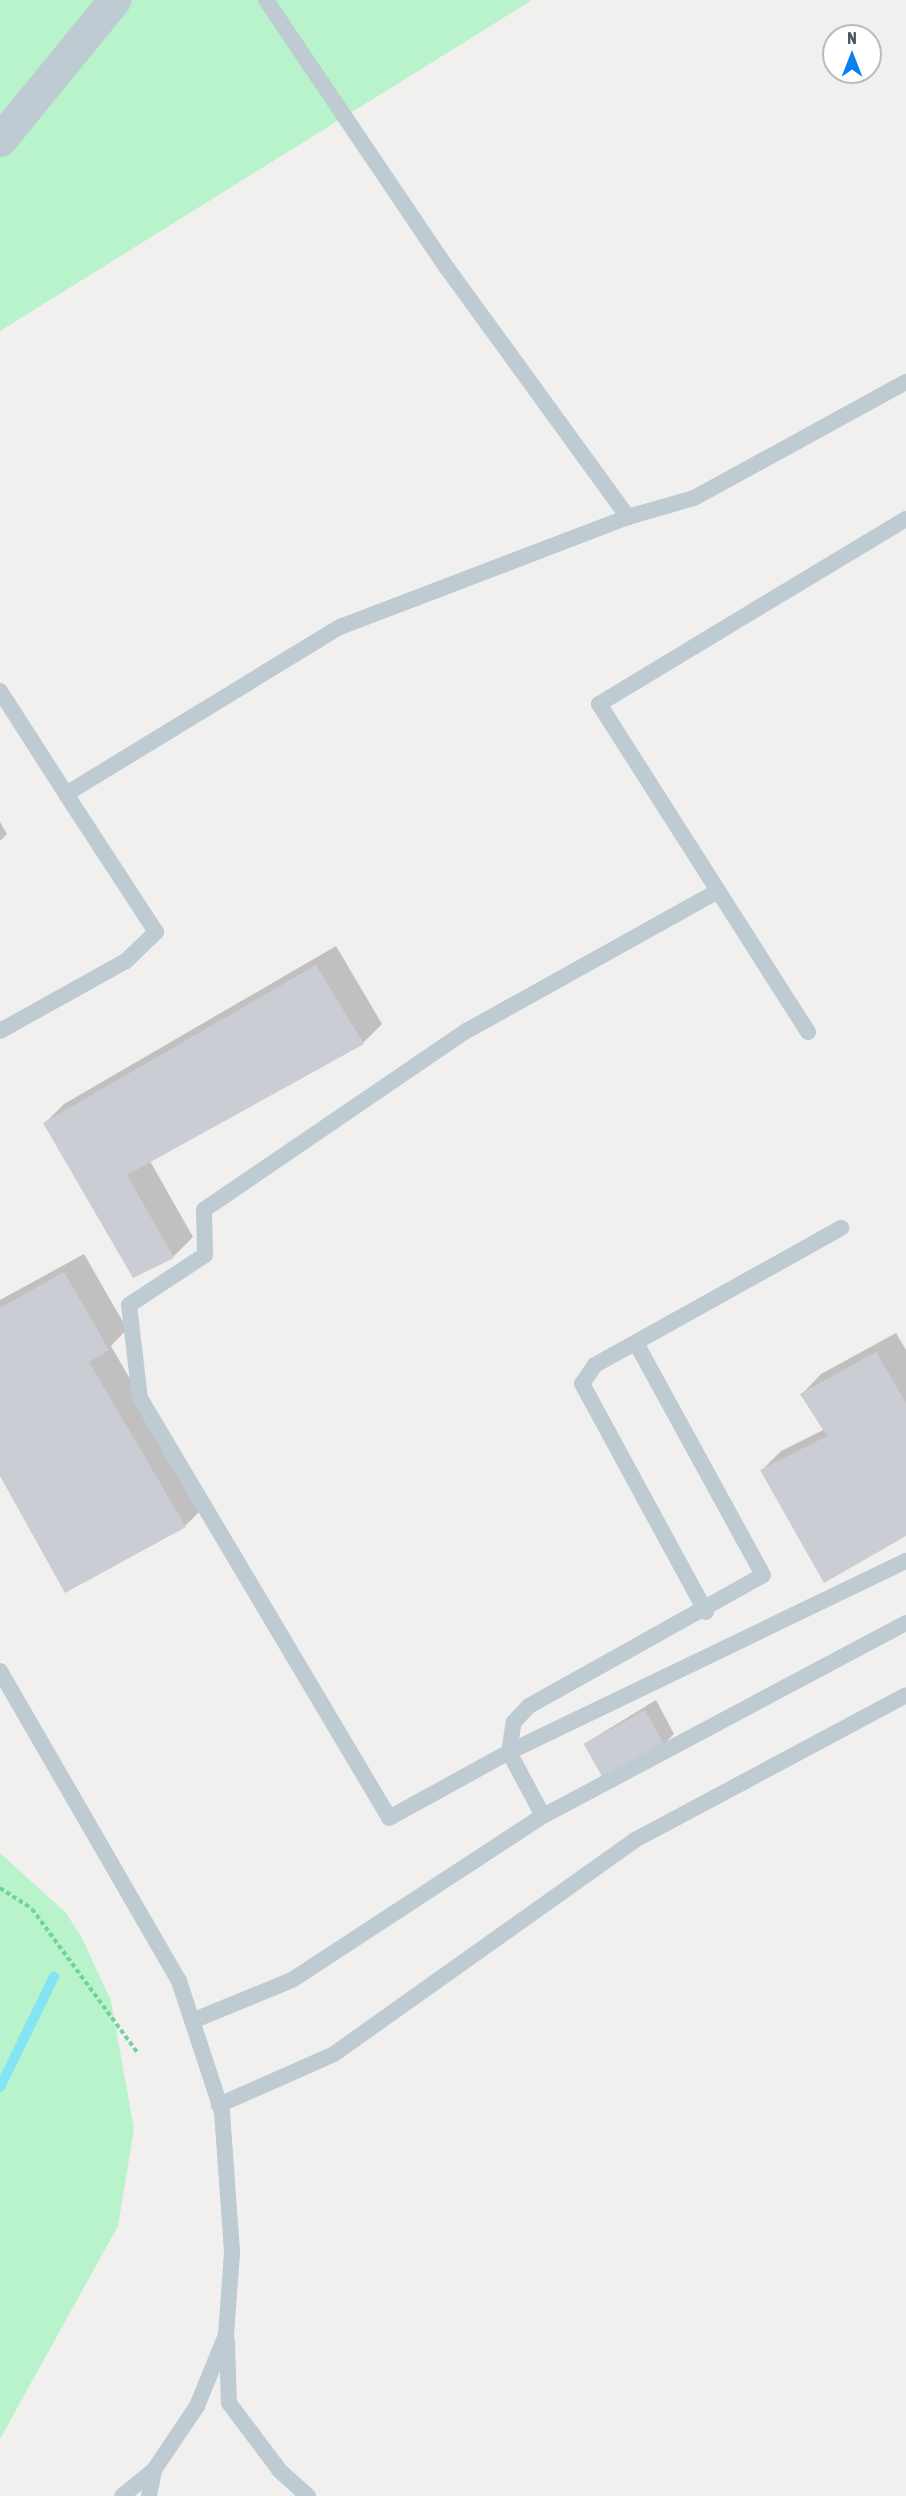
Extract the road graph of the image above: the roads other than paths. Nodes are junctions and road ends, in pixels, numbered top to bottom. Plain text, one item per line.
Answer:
1 (114, 0) edge
2 (266, 0) edge
3 (0, 140) edge
4 (906, 382) edge
5 (628, 517) junction
6 (906, 519) edge
7 (0, 691) edge
8 (66, 794) junction
9 (718, 891) junction
10 (0, 1031) edge
11 (808, 1032) dead end
12 (841, 1228) dead end
13 (636, 1343) junction
14 (906, 1561) edge
15 (706, 1612) junction
16 (906, 1623) edge
17 (0, 1671) edge
18 (906, 1695) edge
19 (508, 1752) junction
20 (543, 1816) junction
21 (192, 2021) junction
22 (219, 2105) junction
23 (226, 2335) junction
24 (154, 2470) junction
25 (122, 2496) edge
26 (150, 2496) edge
27 (308, 2496) edge

1 - 3 street
2 - 5 lane
4 - 5 lane
5 - 8 lane
6 - 9 lane
7 - 8 lane
8 - 10 lane
9 - 11 lane
9 - 19 lane
12 - 13 lane
13 - 15 lane
13 - 15 lane
14 - 19 lane
15 - 19 lane
16 - 20 lane
17 - 21 lane
18 - 22 lane
19 - 20 lane
20 - 21 lane
21 - 22 lane
22 - 23 lane
23 - 24 lane
23 - 27 lane
24 - 25 lane
24 - 26 lane

